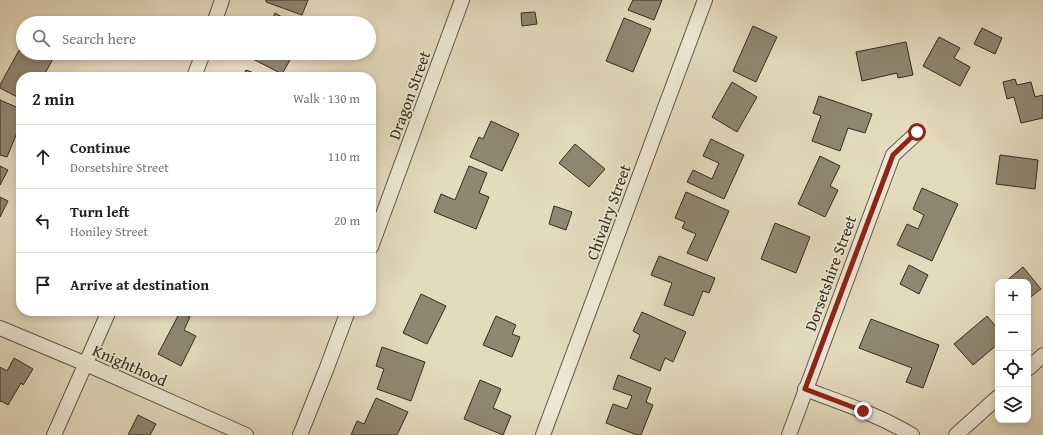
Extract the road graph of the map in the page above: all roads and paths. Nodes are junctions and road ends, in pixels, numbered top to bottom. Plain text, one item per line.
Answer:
1 (222, 0) edge
2 (462, 0) edge
3 (705, 0) edge
4 (216, 16) edge
5 (200, 60) edge
6 (196, 72) edge
7 (917, 132) dead end
8 (376, 233) edge
9 (107, 316) edge
10 (346, 316) edge
11 (0, 328) edge
12 (1043, 355) edge
13 (86, 364) junction
14 (1031, 366) edge
15 (805, 389) junction
16 (995, 400) edge
17 (54, 435) edge
18 (246, 435) edge
19 (300, 435) edge
20 (543, 435) edge
21 (789, 435) edge
22 (912, 435) edge
23 (956, 435) edge

1 - 4 street
2 - 8 street, Dragon Street
3 - 20 street, Chivalry Street
5 - 6 street
7 - 15 street, Dorsetshire Street
9 - 13 street
10 - 19 street
11 - 13 street, Knighthood
12 - 14 street
13 - 17 street
13 - 18 street, Knighthood
15 - 21 street, Dorsetshire Street
15 - 22 street
16 - 23 street

